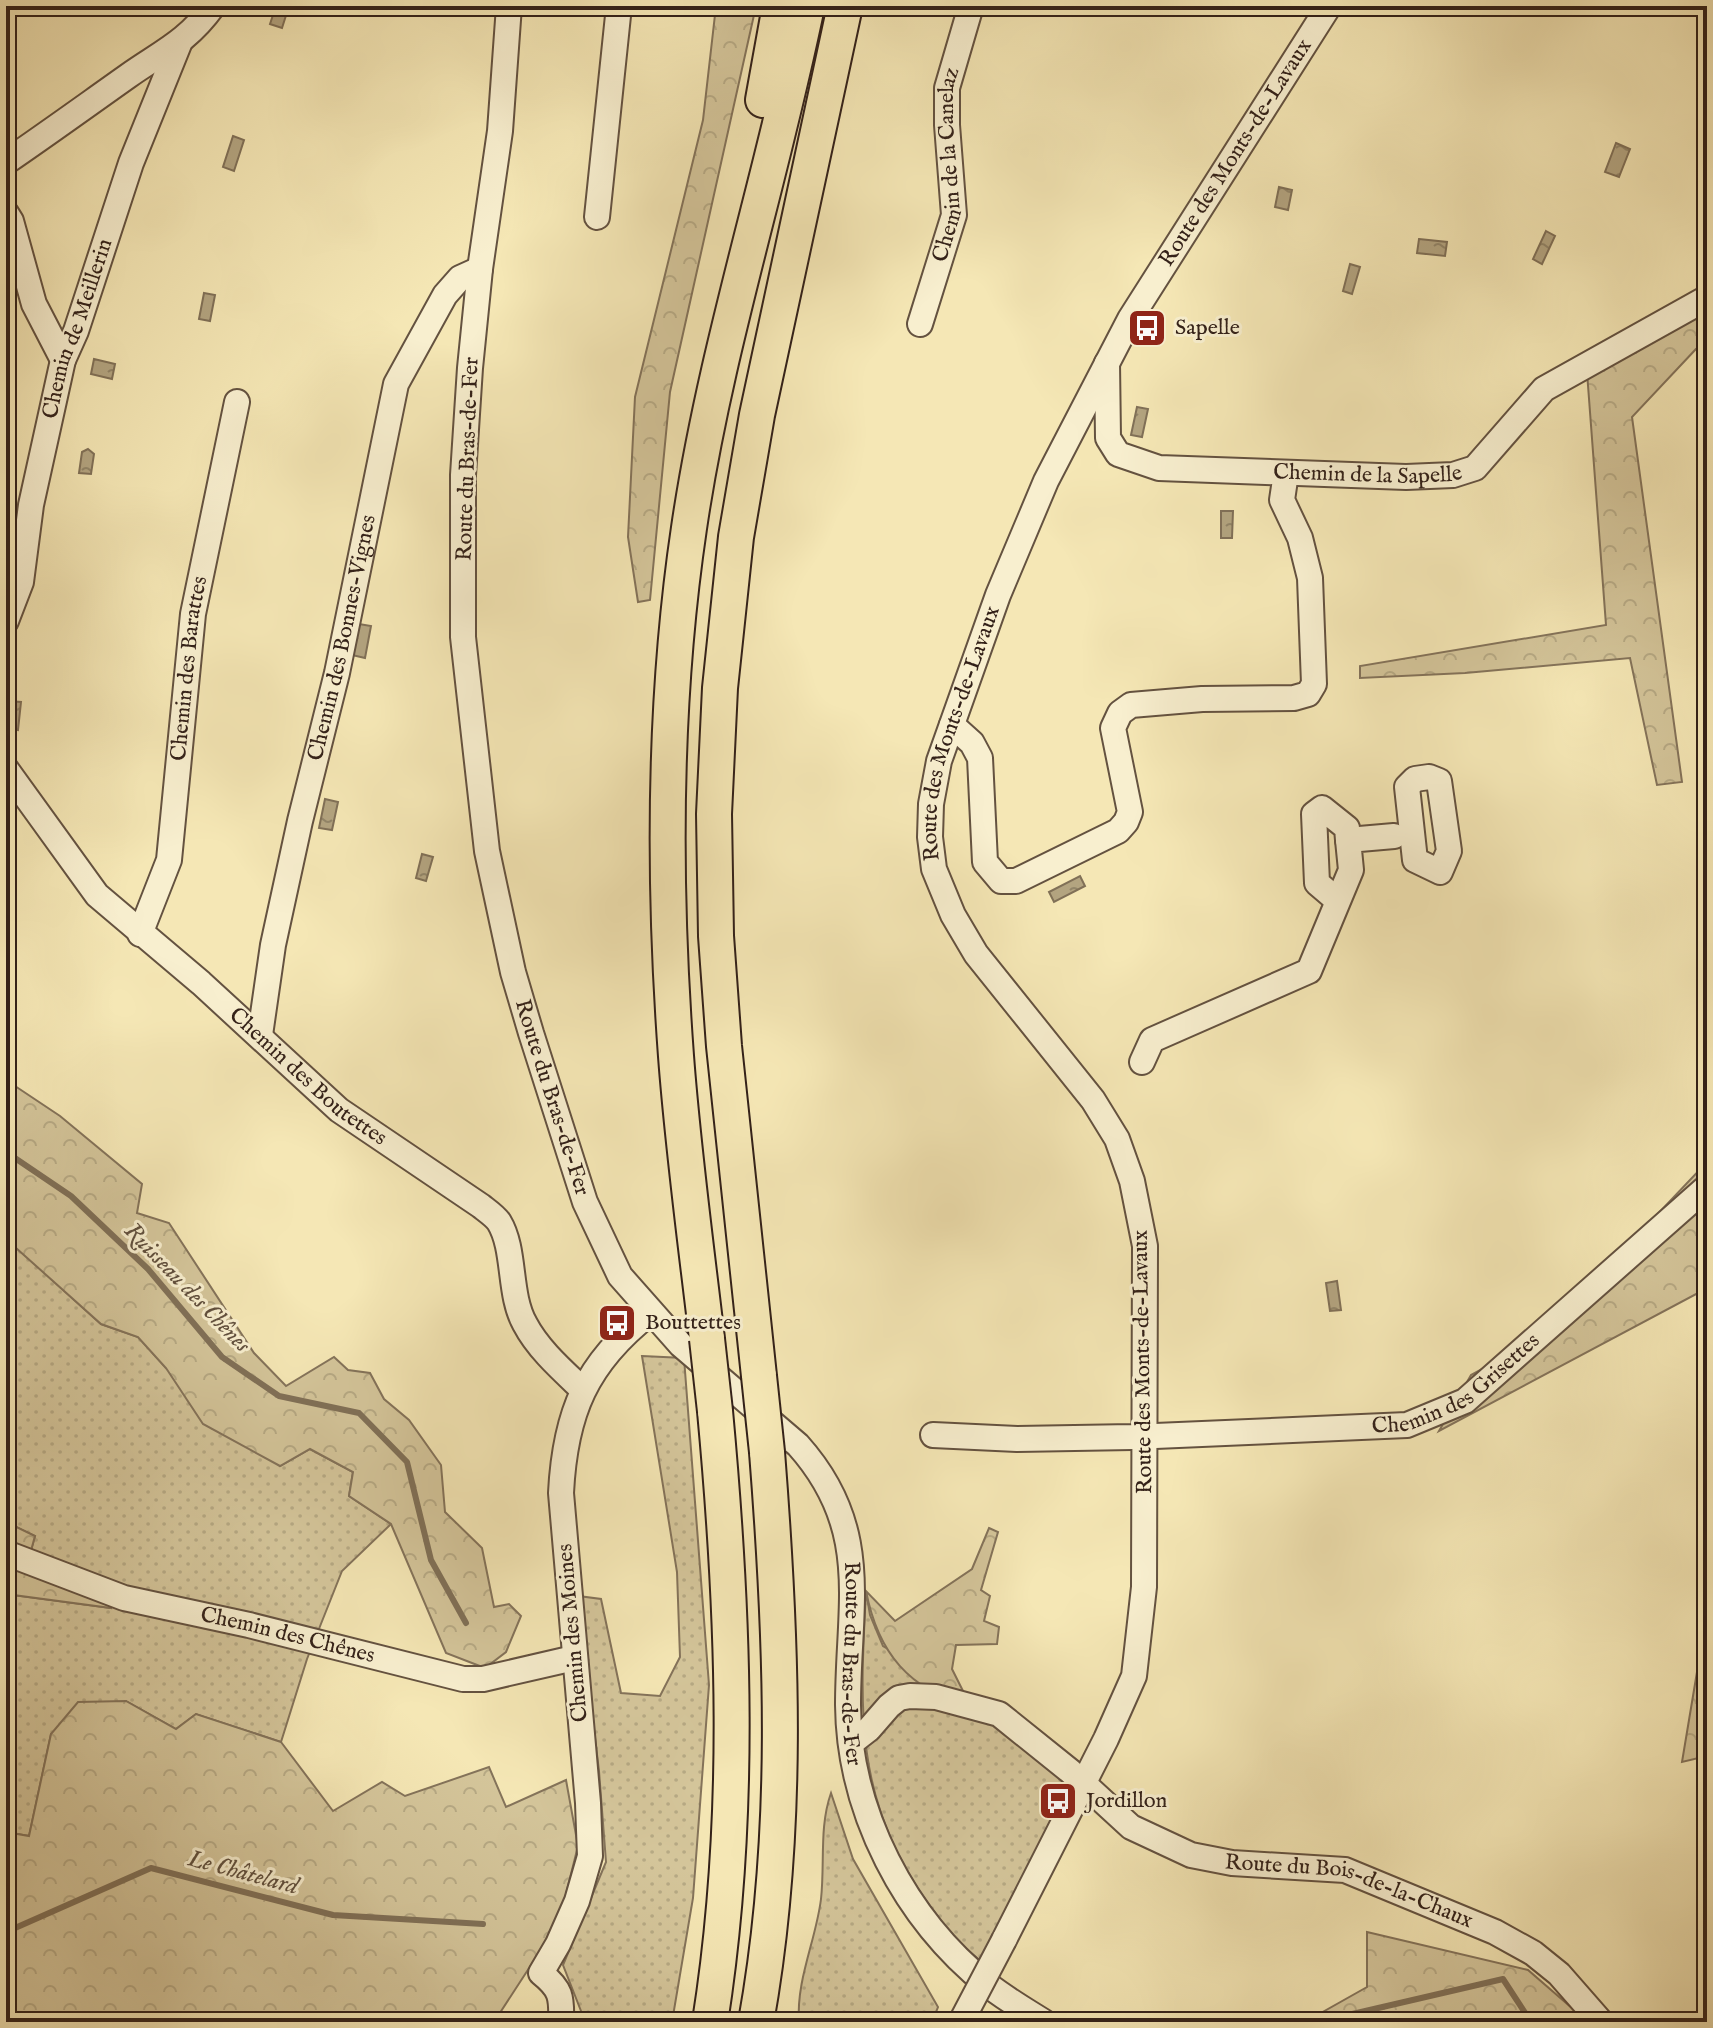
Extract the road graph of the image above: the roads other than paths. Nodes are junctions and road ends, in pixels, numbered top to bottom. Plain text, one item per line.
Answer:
1 (213, 6) edge
2 (509, 6) edge
3 (619, 6) edge
4 (780, 6) edge
5 (807, 6) edge
6 (845, 6) edge
7 (866, 6) edge
8 (971, 6) edge
9 (1329, 6) edge
10 (179, 44) junction
11 (6, 162) edge
12 (808, 185) junction
13 (6, 213) edge
14 (597, 217) dead end
15 (480, 269) junction
16 (1707, 298) edge
17 (920, 324) dead end
18 (1107, 359) junction
19 (63, 360) junction
20 (237, 402) dead end
21 (707, 422) junction
22 (1286, 473) junction
23 (6, 621) edge
24 (952, 725) junction
25 (6, 769) edge
26 (1402, 828) junction
27 (1348, 840) junction
28 (1337, 900) junction
29 (140, 934) junction
30 (260, 1035) junction
31 (1142, 1062) dead end
32 (1707, 1187) edge
33 (650, 1313) junction
34 (582, 1389) junction
35 (933, 1435) dead end
36 (1146, 1436) junction
37 (6, 1553) edge
38 (574, 1658) junction
39 (851, 1743) junction
40 (1084, 1784) junction
41 (721, 1937) junction
42 (962, 2021) edge
43 (561, 2022) edge
44 (699, 2022) edge
45 (710, 2022) edge
46 (758, 2022) edge
47 (1044, 2022) edge
48 (1601, 2022) edge

1 - 10 street
2 - 15 street, Route du Bras-de-Fer
3 - 14 street
4 - 21 highway
5 - 21 highway
6 - 12 highway
7 - 12 highway
8 - 17 street, Chemin de la Canelaz
9 - 18 street, Route des Monts-de-Lavaux
10 - 11 street
10 - 19 street, Chemin de Meillerin
12 - 46 highway, bridge
13 - 19 street
15 - 30 street, Chemin des Bonnes-Vignes
15 - 33 street, Route du Bras-de-Fer
16 - 22 street, Chemin de la Sapelle
18 - 22 street, Chemin de la Sapelle
18 - 24 street, Route des Monts-de-Lavaux
19 - 23 street, Chemin de Meillerin
20 - 29 street, Chemin des Barattes
21 - 41 highway, bridge
22 - 24 street
24 - 36 street, Route des Monts-de-Lavaux
25 - 29 street, Chemin des Boutettes
26 - 26 street
26 - 27 street
27 - 28 street
27 - 28 street
28 - 31 street
29 - 30 street, Chemin des Boutettes
30 - 34 street, Chemin des Boutettes
32 - 36 street, Chemin des Grisettes
33 - 34 street, Chemin des Moines
33 - 39 street, Route du Bras-de-Fer
34 - 38 street, Chemin des Moines
35 - 36 street, Chemin des Grisettes
36 - 40 street, Route des Monts-de-Lavaux
37 - 38 street, Chemin des Chênes
38 - 43 street, Chemin des Moines
39 - 40 street, Route du Bois-de-la-Chaux
39 - 47 street, Route du Bras-de-Fer
40 - 42 street, Route des Monts-de-Lavaux, bridge
40 - 48 street, Route du Bois-de-la-Chaux
41 - 44 highway
41 - 45 highway

